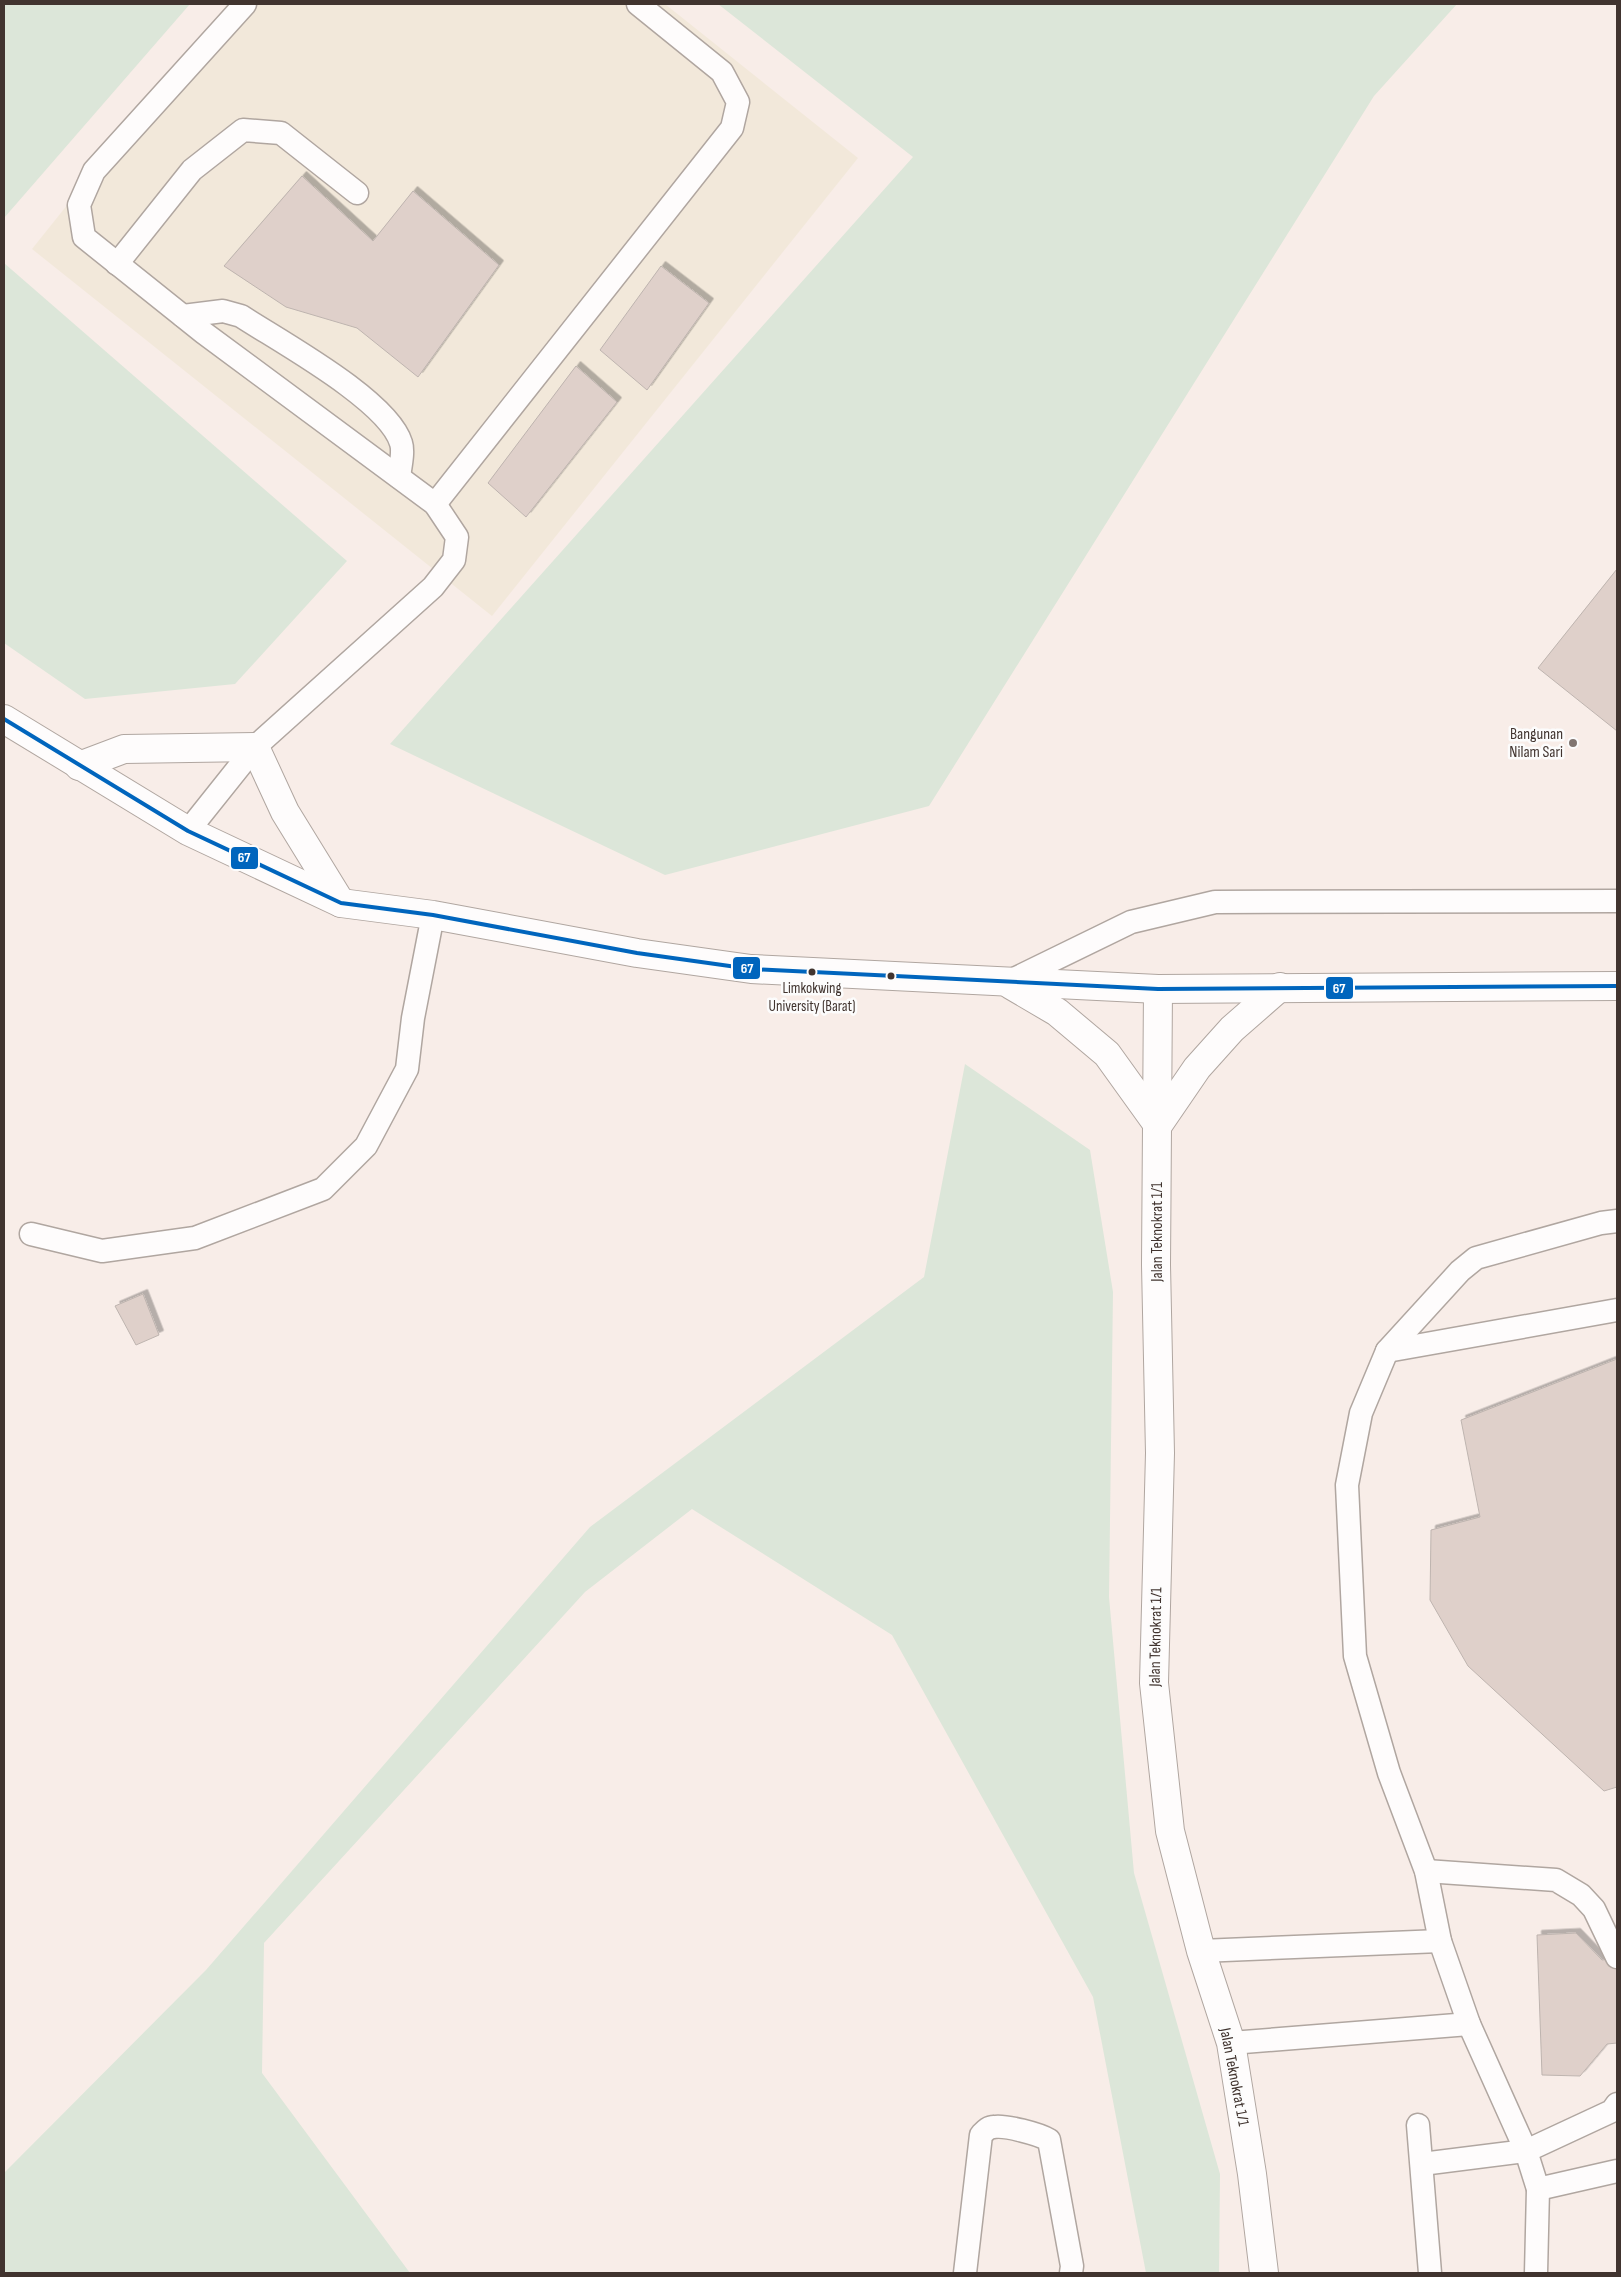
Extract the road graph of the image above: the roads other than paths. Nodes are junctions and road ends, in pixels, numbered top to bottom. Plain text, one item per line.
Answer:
1 (245, 4) edge
2 (638, 4) edge
3 (357, 193) dead end
4 (117, 264) junction
5 (183, 316) junction
6 (399, 477) junction
7 (435, 504) junction
8 (4, 719) edge
9 (255, 747) junction
10 (80, 766) junction
11 (188, 831) junction
12 (1617, 901) edge
13 (341, 903) junction
14 (433, 916) junction
15 (1007, 983) junction
16 (1617, 986) edge
17 (1280, 988) junction
18 (1158, 989) junction
19 (1158, 1125) junction
20 (1617, 1222) edge
21 (31, 1234) dead end
22 (1617, 1310) edge
23 (1386, 1351) junction
24 (1426, 1871) junction
25 (1440, 1941) junction
26 (1201, 1951) junction
27 (1617, 1956) edge
28 (1470, 2024) junction
29 (1231, 2043) junction
30 (1617, 2104) edge
31 (1418, 2125) dead end
32 (1526, 2151) junction
33 (1422, 2164) junction
34 (1617, 2171) edge
35 (1538, 2189) junction
36 (965, 2273) edge
37 (1072, 2273) edge
38 (1264, 2273) edge
39 (1430, 2273) edge
40 (1536, 2273) edge

1 - 4 lane
2 - 7 lane
3 - 4 lane
4 - 5 lane
5 - 6 lane
5 - 6 lane
6 - 7 lane
7 - 9 lane
8 - 10 main road
9 - 10 main road
9 - 11 lane
9 - 13 main road
10 - 11 main road
11 - 13 main road
12 - 15 lane
13 - 14 main road
14 - 15 main road
14 - 21 lane
15 - 18 main road
15 - 19 main road
16 - 17 main road
17 - 18 main road
17 - 19 main road
18 - 19 main road, Jalan Teknokrat 1/1
19 - 26 main road, Jalan Teknokrat 1/1
20 - 23 lane
22 - 23 lane
23 - 24 lane
24 - 25 lane
24 - 27 lane
25 - 26 lane
25 - 28 lane
26 - 29 main road, Jalan Teknokrat 1/1
28 - 29 lane
28 - 32 lane
29 - 38 main road, Jalan Teknokrat 1/1
30 - 32 lane
31 - 33 lane
32 - 33 lane
32 - 35 lane
33 - 39 lane
34 - 35 lane
35 - 40 lane
36 - 37 lane

